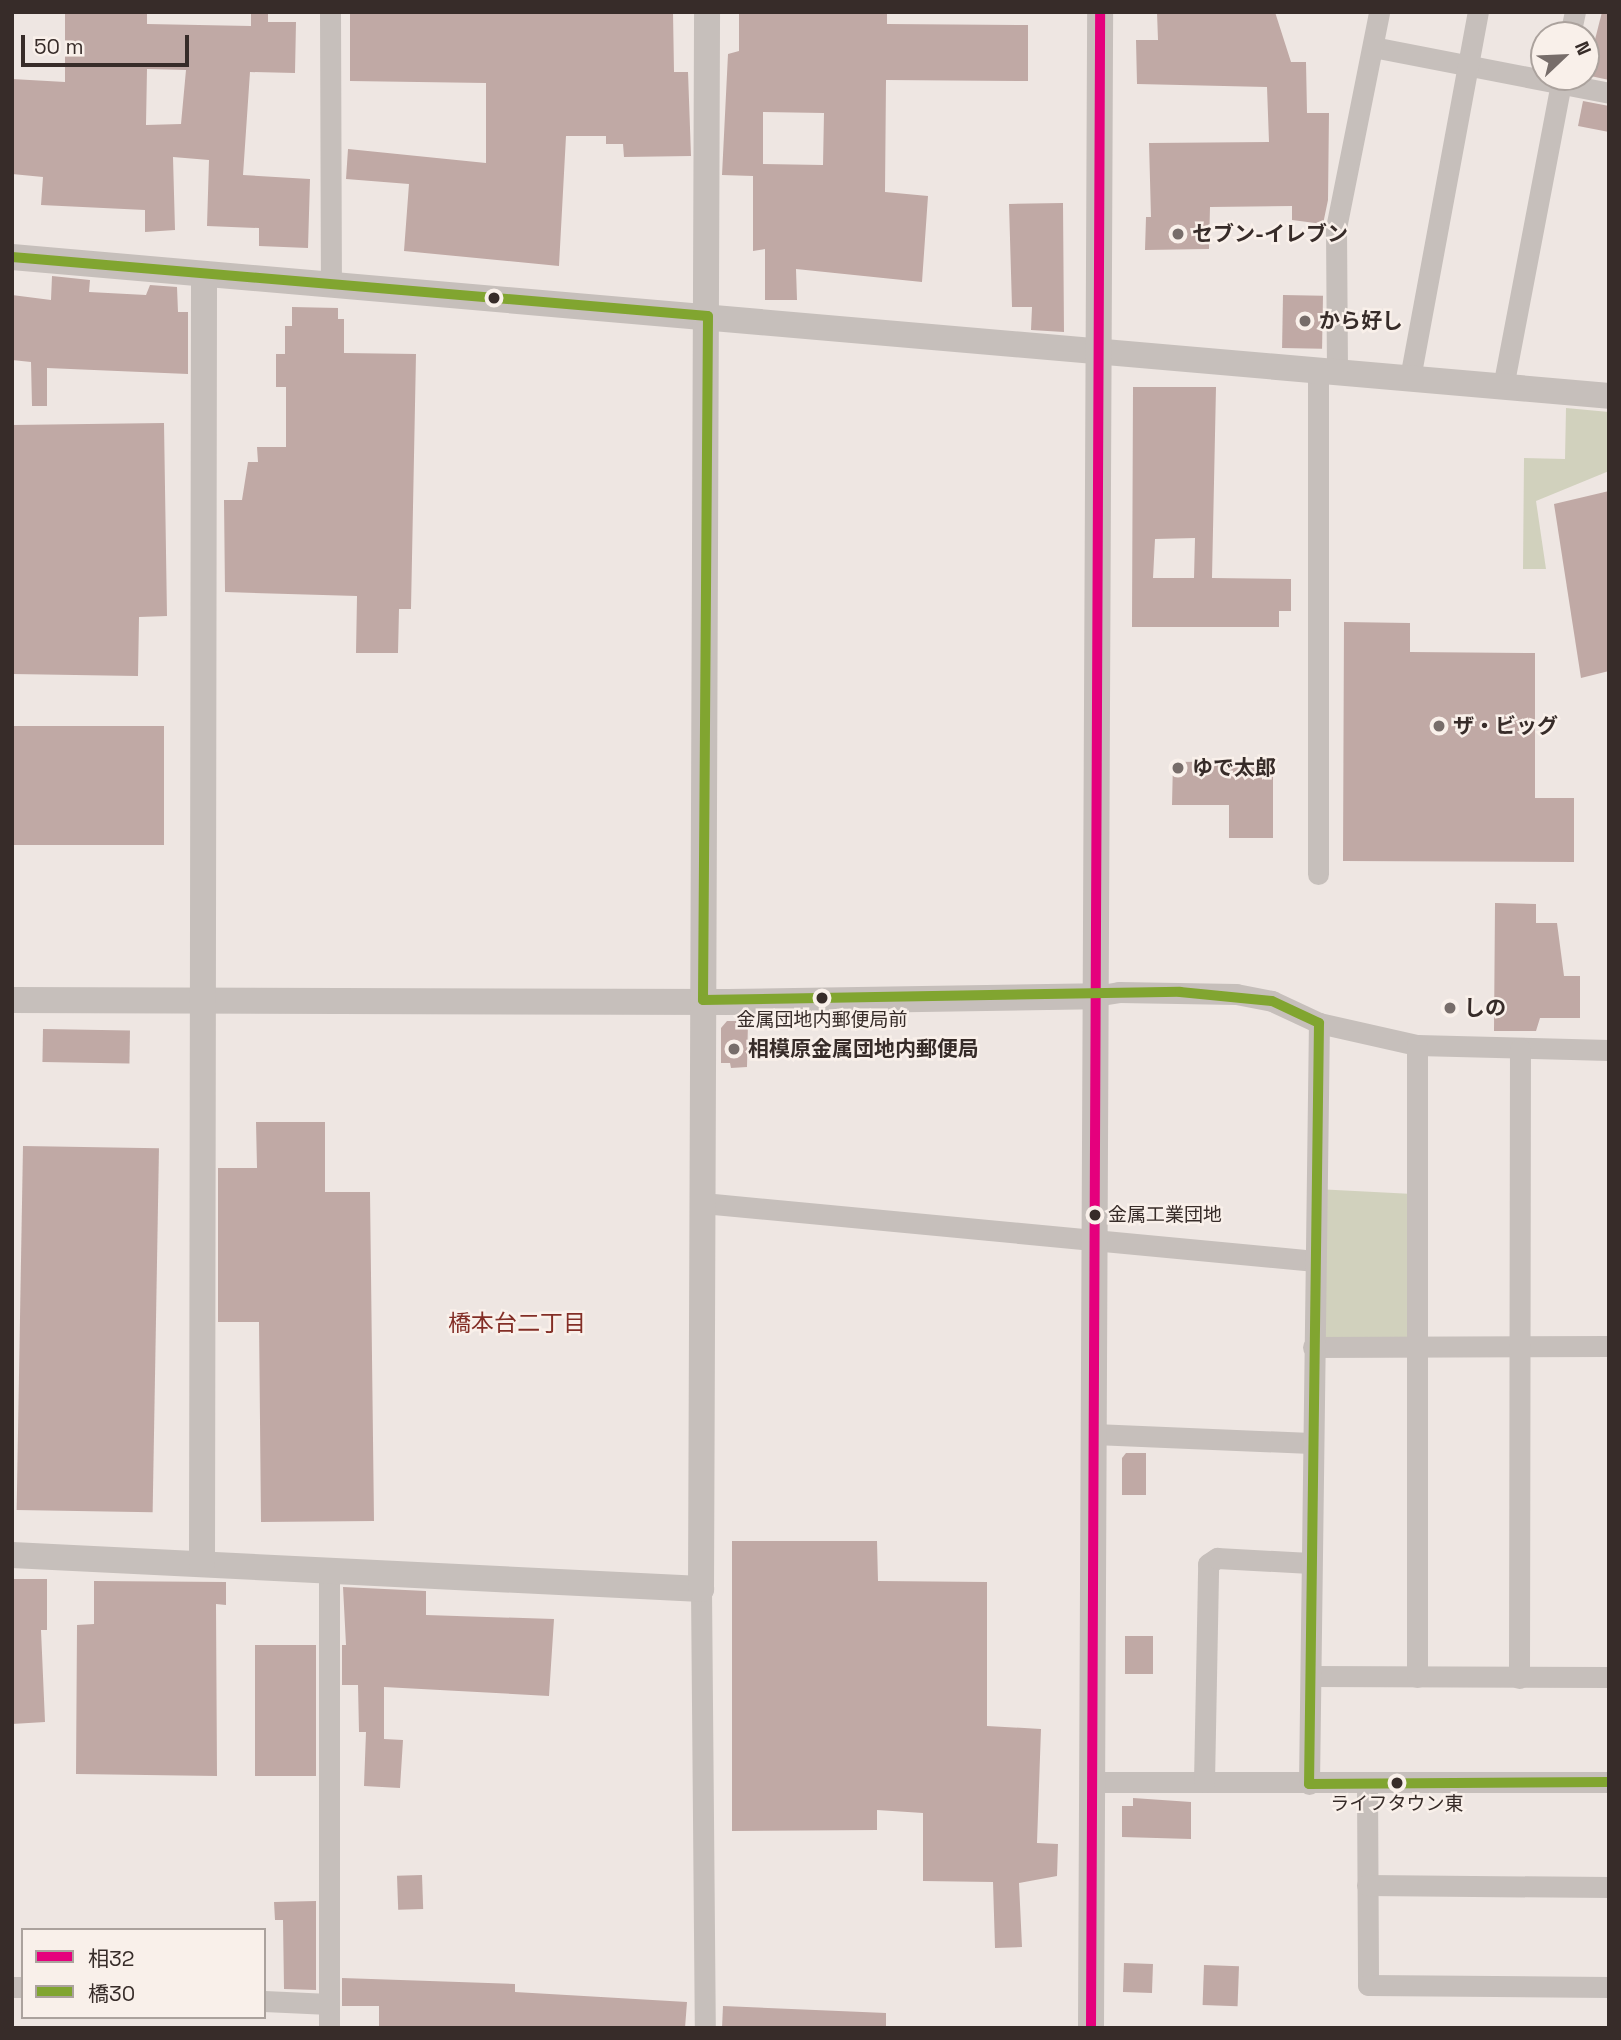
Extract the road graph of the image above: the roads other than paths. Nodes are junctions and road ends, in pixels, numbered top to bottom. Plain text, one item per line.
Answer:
1 (330, 12) edge
2 (708, 12) edge
3 (1100, 12) edge
4 (1379, 12) edge
5 (1478, 12) edge
6 (1373, 47) junction
7 (1469, 66) junction
8 (1530, 76) edge
9 (1560, 91) edge
10 (12, 257) edge
11 (204, 274) junction
12 (331, 283) junction
13 (708, 316) junction
14 (1098, 353) junction
15 (1328, 371) junction
16 (1410, 378) junction
17 (1503, 387) junction
18 (1608, 390) edge
19 (1318, 874) dead end
20 (1095, 996) junction
21 (12, 1000) edge
22 (704, 1000) junction
23 (201, 1001) junction
24 (1319, 1023) junction
25 (1418, 1045) junction
26 (1520, 1049) junction
27 (1609, 1050) edge
28 (703, 1203) junction
29 (1093, 1240) junction
30 (1315, 1261) junction
31 (1417, 1346) junction
32 (1609, 1346) edge
33 (1313, 1347) junction
34 (1521, 1347) junction
35 (1094, 1434) junction
36 (1311, 1443) junction
37 (12, 1555) edge
38 (1310, 1563) junction
39 (202, 1564) junction
40 (329, 1571) junction
41 (701, 1589) junction
42 (1311, 1676) junction
43 (1417, 1677) junction
44 (1609, 1677) edge
45 (1519, 1678) junction
46 (1092, 1782) junction
47 (1205, 1782) junction
48 (1609, 1782) edge
49 (1367, 1783) junction
50 (1309, 1784) junction
51 (1367, 1885) junction
52 (1609, 1886) edge
53 (1609, 1987) edge
54 (266, 2001) edge
55 (329, 2004) junction
56 (329, 2028) edge
57 (705, 2028) edge
58 (1091, 2028) edge

1 - 12 street
2 - 13 street
3 - 14 street
4 - 6 street
5 - 7 street
6 - 7 street
6 - 15 street
7 - 8 street
7 - 16 street
9 - 17 street
10 - 11 street
11 - 12 street
11 - 23 street
12 - 13 street
13 - 14 street
13 - 22 street
14 - 15 street
14 - 20 street
15 - 16 street
15 - 19 street
16 - 17 street
17 - 18 street
20 - 22 street
20 - 24 street
20 - 29 street
21 - 23 street
22 - 23 street
22 - 28 street
23 - 39 street
24 - 25 street
24 - 30 street
25 - 26 street
25 - 31 street
26 - 27 street
26 - 34 street
28 - 29 street
28 - 41 street
29 - 30 street
29 - 35 street
30 - 33 street
31 - 33 street
31 - 34 street
31 - 43 street
32 - 34 street
33 - 36 street
34 - 45 street
35 - 36 street
35 - 46 street
36 - 38 street
37 - 39 street
38 - 42 street
38 - 47 street
39 - 40 street
40 - 41 street
40 - 55 street
41 - 57 street
42 - 43 street
42 - 50 street
43 - 45 street
44 - 45 street
46 - 47 street
46 - 58 street
47 - 50 street
48 - 49 street
49 - 50 street
49 - 51 street
51 - 52 street
51 - 53 street
54 - 55 street
55 - 56 street

